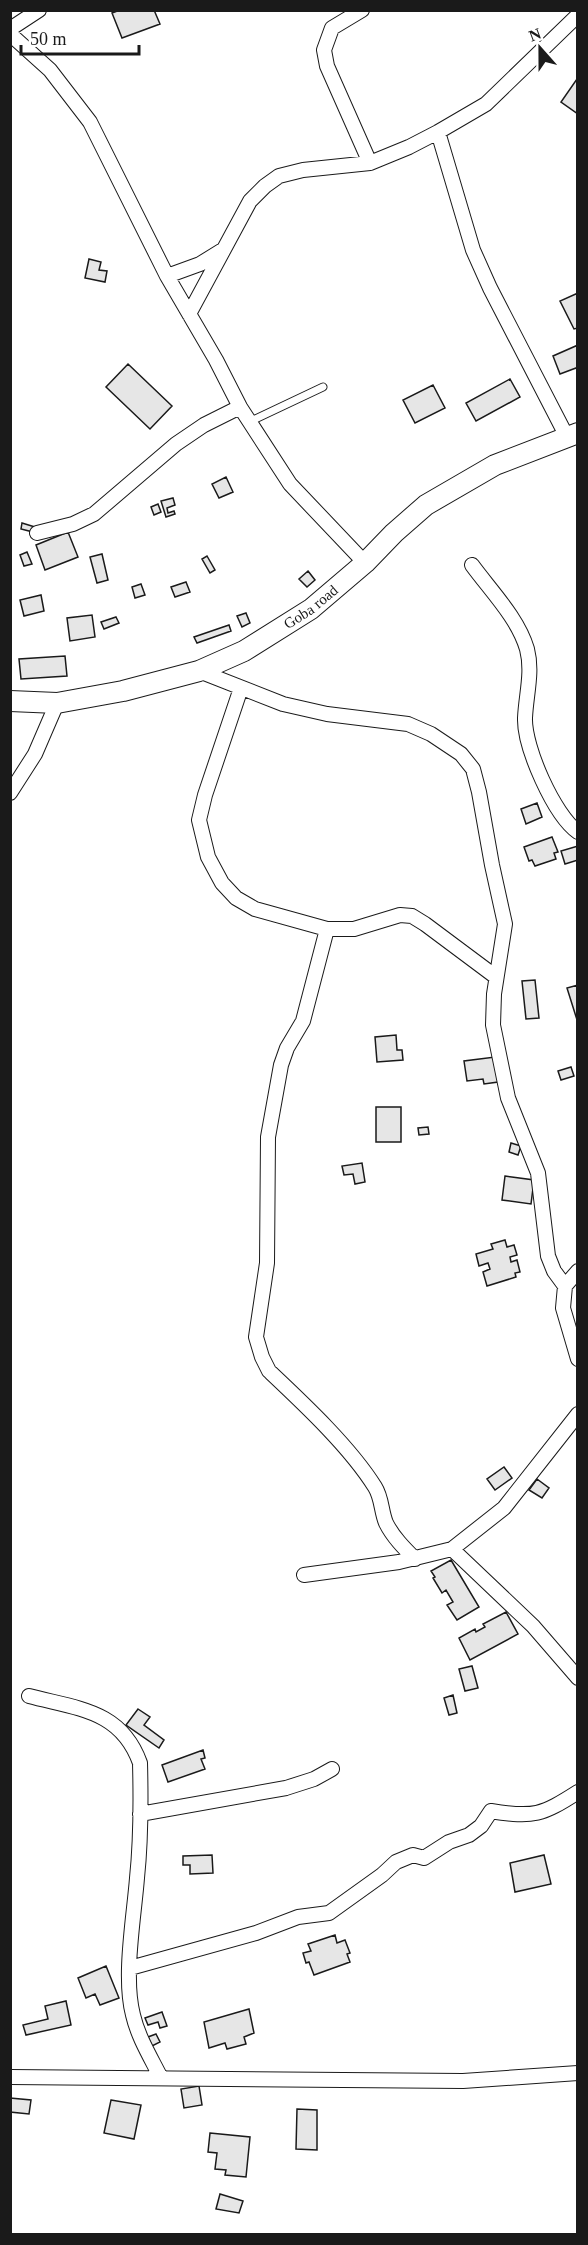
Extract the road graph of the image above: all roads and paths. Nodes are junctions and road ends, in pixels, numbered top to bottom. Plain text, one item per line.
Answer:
1 (39, 10) edge
2 (362, 10) edge
3 (578, 15) edge
4 (10, 29) edge
5 (10, 34) edge
6 (10, 40) edge
7 (27, 49) junction
8 (438, 132) junction
9 (370, 163) junction
10 (221, 251) junction
11 (167, 276) junction
12 (189, 314) junction
13 (323, 387) dead end
14 (240, 407) junction
15 (249, 422) junction
16 (572, 435) edge
17 (37, 533) dead end
18 (365, 563) junction
19 (472, 565) dead end
20 (199, 670) junction
21 (241, 688) junction
22 (10, 701) edge
23 (57, 703) junction
24 (10, 794) edge
25 (578, 832) edge
26 (327, 929) junction
27 (496, 977) junction
28 (578, 1271) edge
29 (565, 1286) junction
30 (578, 1359) edge
31 (578, 1414) edge
32 (452, 1549) junction
33 (415, 1559) junction
34 (304, 1575) dead end
35 (578, 1678) edge
36 (29, 1696) dead end
37 (332, 1770) dead end
38 (578, 1792) edge
39 (140, 1814) junction
40 (130, 1968) junction
41 (578, 2073) edge
42 (10, 2077) edge
43 (161, 2078) junction

1 - 4 street
2 - 9 street
3 - 8 street
5 - 7 street
6 - 7 street
7 - 11 street
8 - 9 street
8 - 16 street
9 - 10 street
10 - 11 street
10 - 12 street
11 - 12 street
12 - 14 street
13 - 15 lane
14 - 15 street
14 - 17 street
15 - 18 street
16 - 18 street, Goba road
18 - 20 street, Goba road
19 - 25 street
20 - 21 street
20 - 23 street, Goba road
21 - 26 street
21 - 27 street
22 - 23 street, Goba road
23 - 24 street
26 - 27 street
26 - 33 street
27 - 29 street
28 - 29 street
29 - 30 street
31 - 32 street
32 - 33 street
32 - 35 street
33 - 34 street
36 - 39 street
37 - 39 street
38 - 40 street
39 - 40 street
40 - 43 street
41 - 43 street
42 - 43 street

